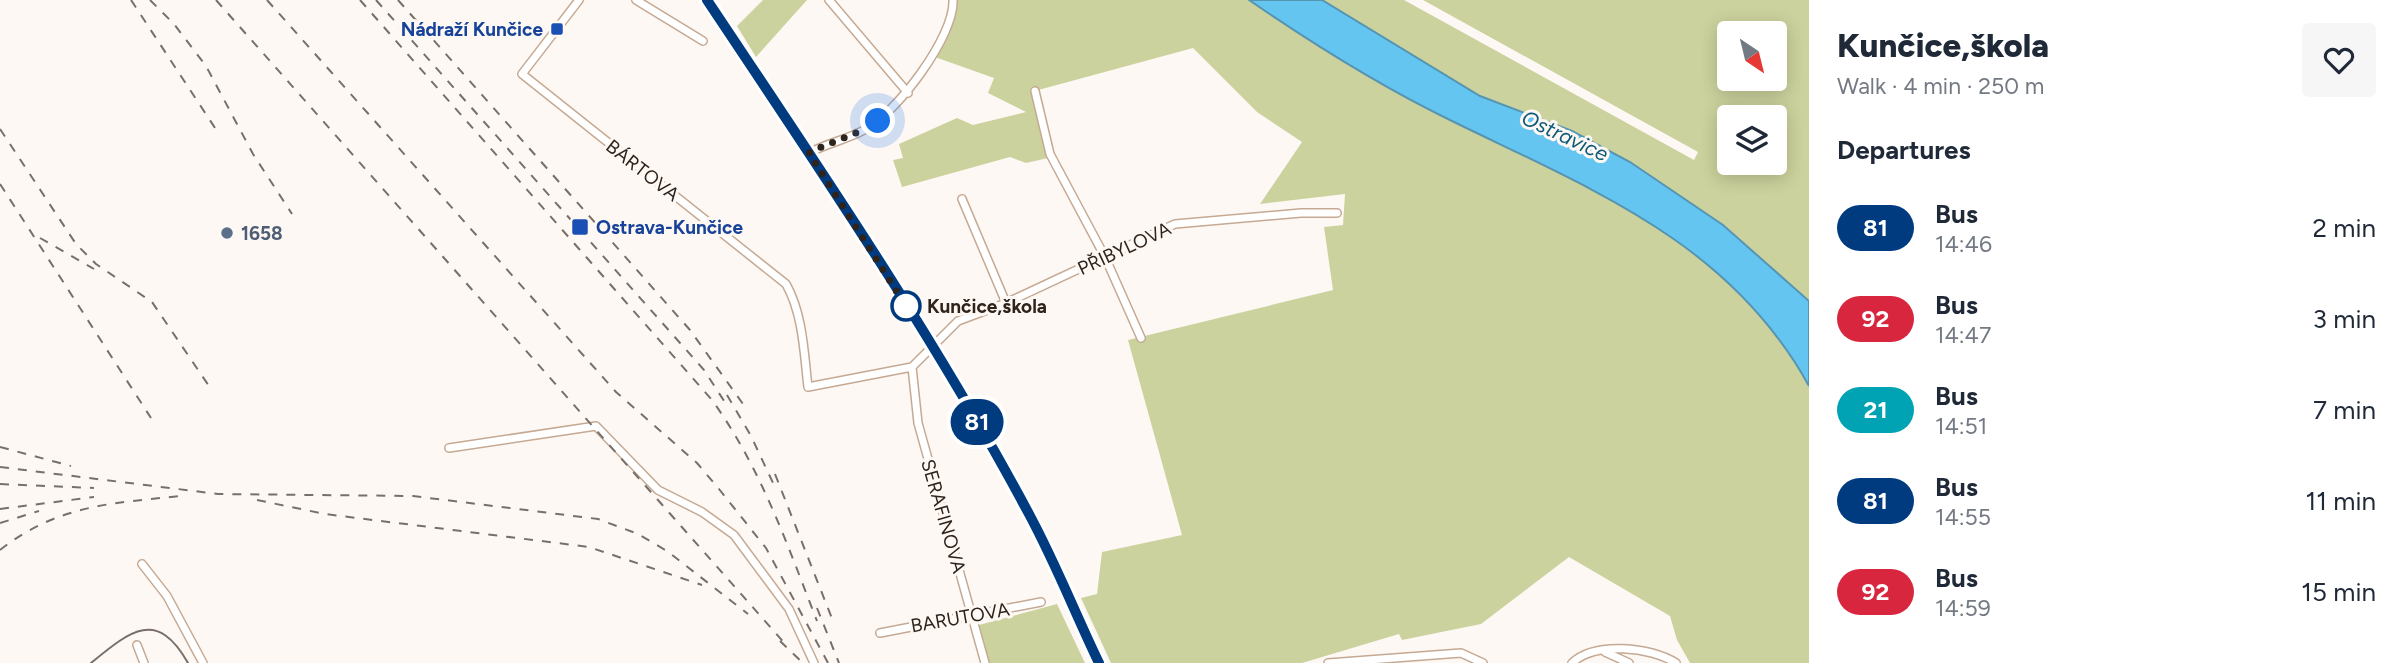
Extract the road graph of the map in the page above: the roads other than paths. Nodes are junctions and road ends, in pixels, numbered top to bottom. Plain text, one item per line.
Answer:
1 (579, 0) edge
2 (636, 0) edge
3 (707, 0) edge
4 (828, 0) edge
5 (954, 0) edge
6 (703, 41) dead end
7 (1035, 92) dead end
8 (908, 93) junction
9 (809, 153) junction
10 (962, 199) dead end
11 (1337, 213) dead end
12 (1105, 257) junction
13 (1006, 303) junction
14 (1141, 338) dead end
15 (932, 348) junction
16 (912, 367) junction
17 (449, 448) dead end
18 (142, 564) dead end
19 (1041, 602) dead end
20 (972, 616) junction
21 (880, 633) dead end
22 (137, 645) dead end
23 (1601, 650) junction
24 (144, 663) edge
25 (204, 663) edge
26 (814, 663) edge
27 (985, 663) edge
28 (1099, 663) edge
29 (1328, 663) edge
30 (1483, 663) edge
31 (1572, 663) edge
32 (1629, 663) edge
33 (1676, 663) edge

1 - 16 street, BÁRTOVA
2 - 6 street
3 - 9 main road
4 - 8 street
5 - 8 street
7 - 12 street
8 - 9 street
9 - 15 main road
10 - 13 street
11 - 12 street, PŘIBYLOVA
12 - 13 street, PŘIBYLOVA
12 - 14 street
13 - 15 street, PŘIBYLOVA
15 - 16 street, PŘIBYLOVA
15 - 28 main road
16 - 20 street, SERAFINOVA
17 - 26 street
18 - 25 street
19 - 20 street, BARUTOVA
20 - 21 street, BARUTOVA
20 - 27 street, SERAFINOVA
22 - 24 street
23 - 31 street
23 - 32 street
23 - 33 street
29 - 30 street

